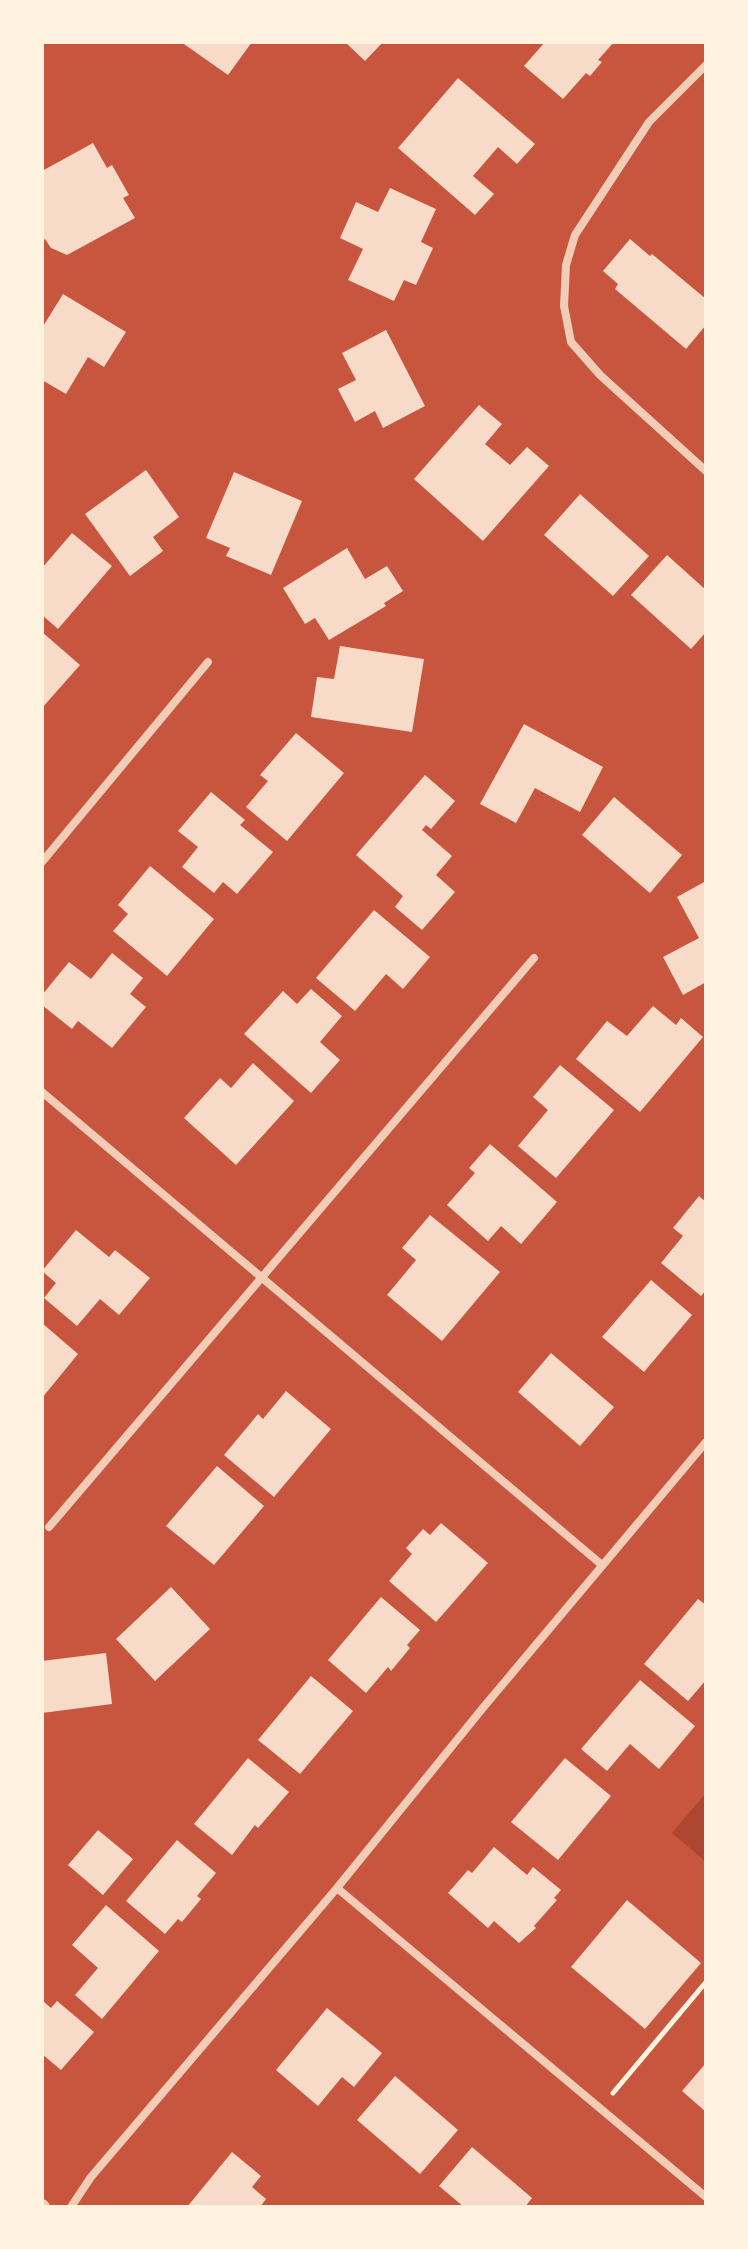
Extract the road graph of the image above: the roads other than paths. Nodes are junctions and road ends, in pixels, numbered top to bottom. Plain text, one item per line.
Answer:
1 (706, 65) edge
2 (706, 471) edge
3 (208, 662) dead end
4 (42, 862) edge
5 (534, 958) dead end
6 (42, 1092) edge
7 (262, 1276) junction
8 (706, 1442) edge
9 (49, 1527) dead end
10 (602, 1565) junction
11 (337, 1888) junction
12 (706, 2197) edge
13 (71, 2207) edge

1 - 2 street
3 - 4 street
5 - 7 street
6 - 7 street
7 - 9 street
7 - 10 street
8 - 10 street
10 - 11 street
11 - 12 street
11 - 13 street

